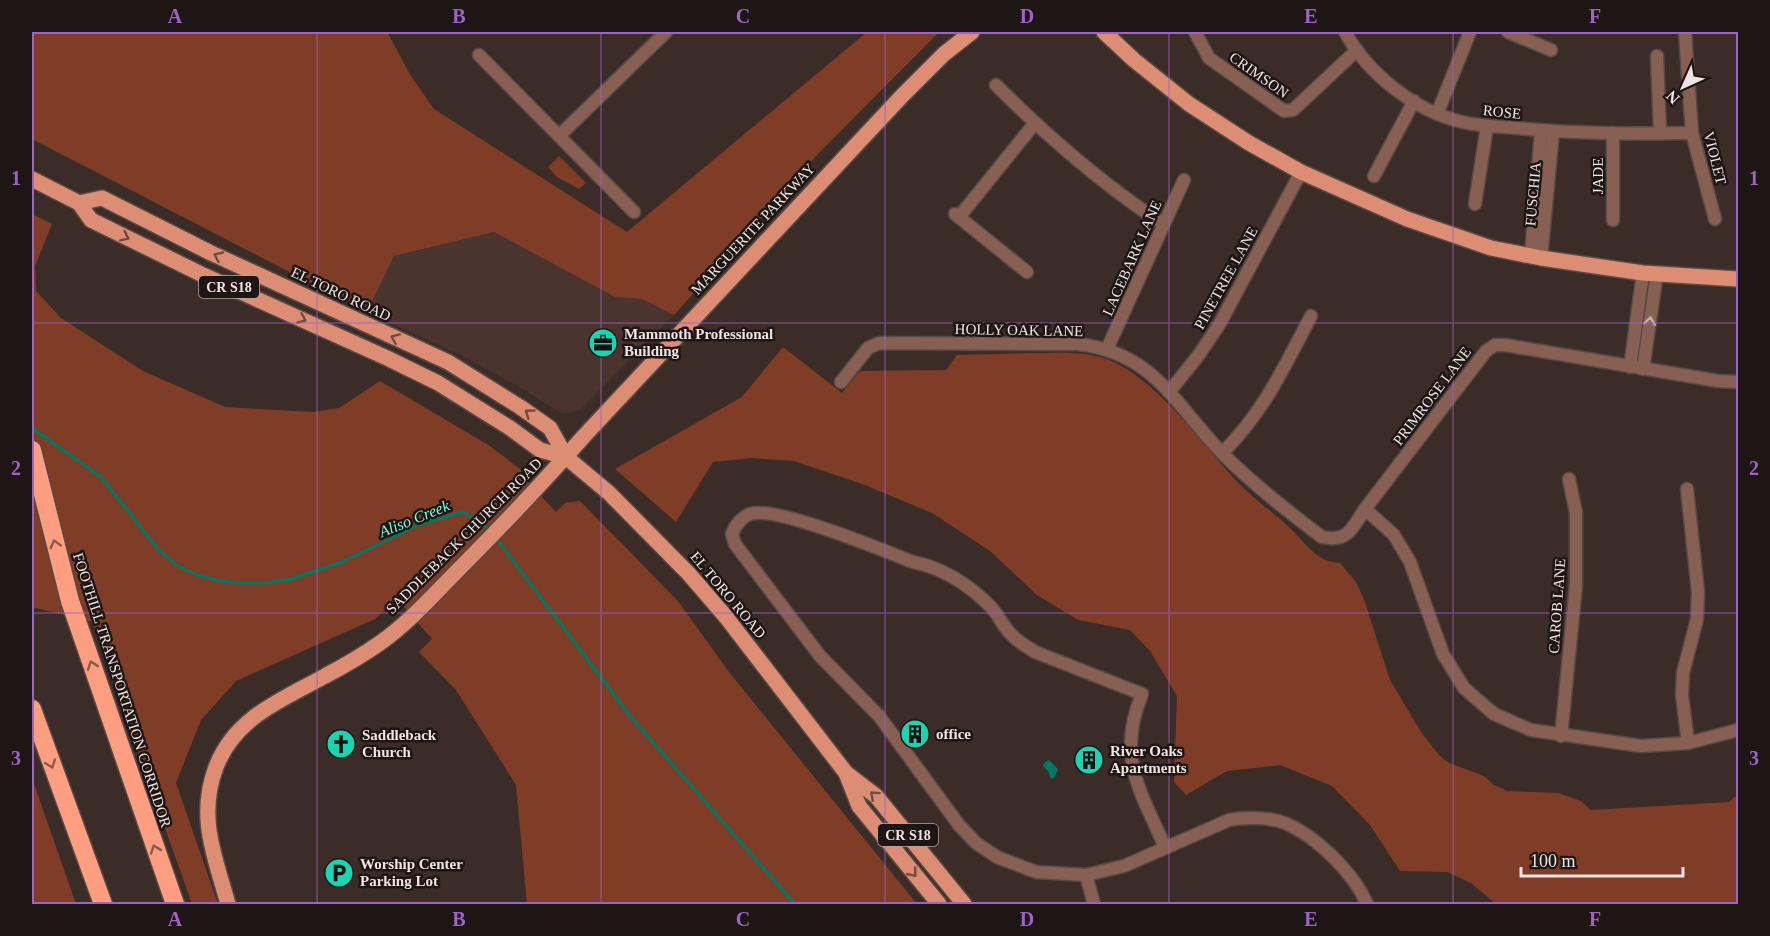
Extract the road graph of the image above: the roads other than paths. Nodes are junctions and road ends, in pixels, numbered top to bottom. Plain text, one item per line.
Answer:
1 (666, 32) edge
2 (972, 32) edge
3 (1104, 32) edge
4 (1195, 32) edge
5 (1345, 32) edge
6 (1470, 32) edge
7 (1508, 32) edge
8 (1685, 32) edge
9 (1357, 50) junction
10 (1551, 50) dead end
11 (479, 55) dead end
12 (1657, 56) dead end
13 (996, 86) dead end
14 (1414, 101) junction
15 (1437, 114) junction
16 (1035, 123) junction
17 (1487, 126) junction
18 (1547, 131) junction
19 (1612, 133) junction
20 (1660, 133) junction
21 (1692, 133) junction
22 (559, 136) junction
23 (1301, 172) junction
24 (1374, 177) dead end
25 (32, 179) edge
26 (1184, 180) dead end
27 (79, 203) junction
28 (1475, 204) dead end
29 (634, 212) dead end
30 (1715, 219) dead end
31 (1613, 220) dead end
32 (1163, 224) junction
33 (1537, 257) junction
34 (1027, 272) dead end
35 (1650, 273) junction
36 (1735, 276) edge
37 (1311, 316) dead end
38 (1107, 349) junction
39 (1637, 368) junction
40 (841, 382) dead end
41 (1738, 382) edge
42 (1169, 392) junction
43 (32, 450) edge
44 (1222, 453) junction
45 (566, 457) junction
46 (1569, 479) dead end
47 (1687, 489) dead end
48 (1365, 509) junction
49 (1322, 537) joint
50 (32, 709) edge
51 (1738, 730) edge
52 (1561, 736) junction
53 (1688, 743) junction
54 (846, 773) junction
55 (1165, 847) junction
56 (1086, 875) junction
57 (103, 904) edge
58 (175, 904) edge
59 (228, 904) edge
60 (939, 904) edge
61 (964, 904) edge
62 (1094, 904) edge
63 (1367, 904) edge

1 - 22 street
2 - 45 main road, MARGUERITE PARKWAY
3 - 23 main road
4 - 9 street, CRIMSON
5 - 9 street, ROSE
6 - 15 street
7 - 10 street
8 - 21 street, VIOLET
9 - 14 street, ROSE
11 - 22 street
12 - 20 street
13 - 16 street
14 - 15 street, ROSE
14 - 24 street
15 - 17 street, ROSE
16 - 32 street
16 - 34 street
17 - 18 street, ROSE
17 - 28 street
18 - 19 street, ROSE
18 - 33 street, FUSCHIA
19 - 20 street, ROSE
19 - 31 street, JADE
20 - 21 street, ROSE
21 - 30 street, VIOLET
22 - 29 street
23 - 33 main road
23 - 42 street, PINETREE LANE
25 - 27 main road, EL TORO ROAD / CR S18
26 - 32 street, LACEBARK LANE
27 -> 45 main road, EL TORO ROAD / CR S18
45 -> 27 main road, EL TORO ROAD / CR S18
32 - 38 street, LACEBARK LANE
33 - 35 main road
35 - 36 main road
35 - 39 street
37 - 44 street
38 - 40 street, HOLLY OAK LANE
38 - 42 street, HOLLY OAK LANE
39 - 41 street
39 - 48 street, PRIMROSE LANE
42 - 44 street, HOLLY OAK LANE
58 -> 43 highway, FOOTHILL TRANSPORTATION CORRIDOR
44 - 49 street, HOLLY OAK LANE
45 - 54 main road, EL TORO ROAD / CR S18
45 - 59 main road, SADDLEBACK CHURCH ROAD
46 - 52 street, CAROB LANE
47 - 53 street
48 - 49 street, PRIMROSE LANE
48 - 52 street
50 -> 57 highway
51 - 53 street
52 - 53 street
54 -> 60 main road, EL TORO ROAD / CR S18
61 -> 54 main road, EL TORO ROAD / CR S18
55 - 56 street
55 - 56 street
55 - 63 street
56 - 62 street

